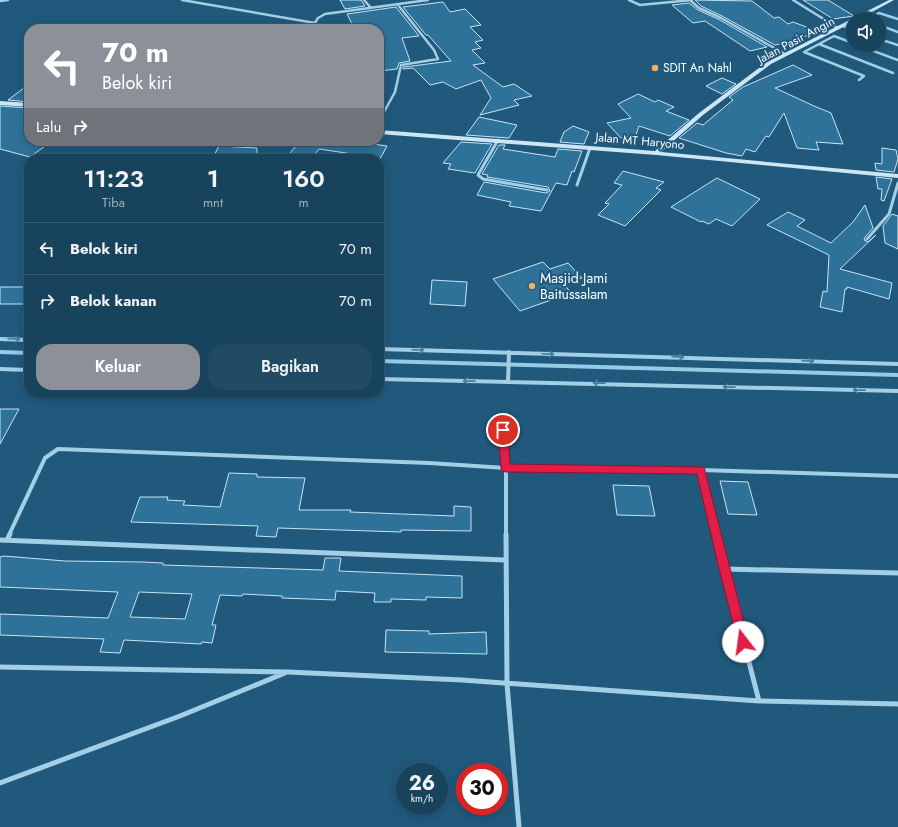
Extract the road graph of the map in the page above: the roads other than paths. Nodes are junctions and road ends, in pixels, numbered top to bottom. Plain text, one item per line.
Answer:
1 (8, 0) edge
2 (182, 0) edge
3 (364, 0) edge
4 (428, 0) edge
5 (629, 0) edge
6 (693, 0) edge
7 (793, 0) edge
8 (892, 0) edge
9 (0, 1) edge
10 (398, 5) junction
11 (371, 8) junction
12 (869, 12) edge
13 (886, 15) edge
14 (898, 19) edge
15 (315, 23) joint
16 (846, 24) edge
17 (841, 27) junction
18 (846, 28) edge
19 (886, 28) edge
20 (898, 32) edge
21 (846, 40) edge
22 (886, 41) edge
23 (819, 44) junction
24 (898, 45) edge
25 (877, 52) edge
26 (785, 54) junction
27 (898, 60) edge
28 (893, 73) dead end
29 (859, 80) dead end
30 (0, 103) edge
31 (24, 105) edge
32 (384, 112) edge
33 (384, 132) edge
34 (498, 140) junction
35 (590, 148) junction
36 (656, 152) junction
37 (898, 176) edge
38 (898, 183) edge
39 (577, 185) dead end
40 (547, 190) dead end
41 (867, 239) dead end
42 (0, 339) edge
43 (24, 340) edge
44 (384, 349) edge
45 (509, 352) junction
46 (898, 364) edge
47 (0, 369) edge
48 (24, 370) edge
49 (384, 379) edge
50 (508, 382) junction
51 (898, 391) edge
52 (503, 430) dead end
53 (506, 468) junction
54 (701, 470) junction
55 (898, 476) edge
56 (0, 540) edge
57 (7, 540) junction
58 (505, 560) junction
59 (724, 569) junction
60 (898, 573) edge
61 (0, 667) edge
62 (288, 672) junction
63 (507, 684) junction
64 (759, 701) junction
65 (898, 704) edge
66 (0, 783) edge
67 (519, 827) edge

1 - 9 street
2 - 15 street
3 - 11 street
4 - 10 street
5 - 6 street
6 - 26 street
7 - 17 street
8 - 12 main road, Jalan Pasir Angin
10 - 11 street
10 - 32 street
11 - 15 street
13 - 14 street
16 - 17 main road, Jalan Pasir Angin
17 - 18 street
17 - 26 main road, Jalan Pasir Angin
19 - 20 street
21 - 23 street
22 - 24 street
23 - 28 street
23 - 29 street
25 - 27 street
26 - 36 main road, Jalan Pasir Angin
30 - 31 main road
33 - 34 main road, Jalan MT Haryono
34 - 35 main road, Jalan MT Haryono
34 - 40 street
35 - 36 main road, Jalan MT Haryono
35 - 39 street
36 - 37 main road, Jalan MT Haryono
38 - 41 street
42 -> 43 street
44 -> 45 street
45 -> 46 street
45 - 50 street
47 - 48 street
50 -> 49 street
51 -> 50 street
52 - 53 street
53 - 54 street
53 - 57 street
53 - 58 street
54 - 55 street
54 - 59 street
56 - 57 street
57 - 58 street
58 - 63 street
59 - 60 street
59 - 64 street
61 - 62 street
62 - 63 street
62 - 66 street
63 - 64 street
63 - 67 street
64 - 65 street

